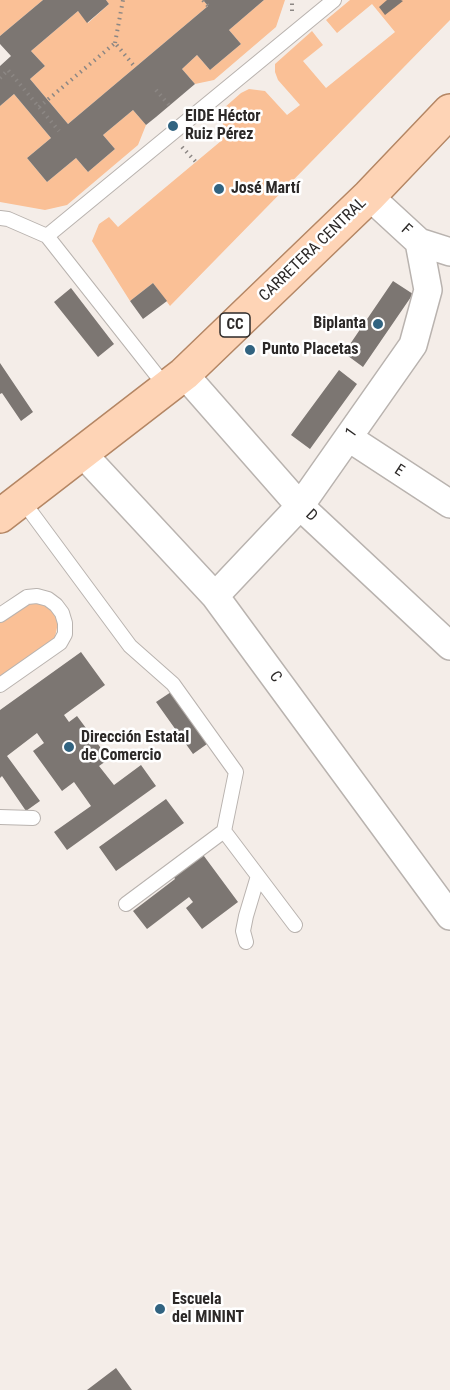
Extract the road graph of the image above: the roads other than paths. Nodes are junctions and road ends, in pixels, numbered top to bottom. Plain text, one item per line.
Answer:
1 (334, 0) edge
2 (450, 111) edge
3 (369, 196) junction
4 (0, 218) edge
5 (47, 236) junction
6 (419, 242) junction
7 (450, 252) edge
8 (175, 381) junction
9 (349, 438) junction
10 (82, 453) junction
11 (450, 504) edge
12 (300, 506) junction
13 (11, 508) edge
14 (215, 596) junction
15 (0, 615) edge
16 (450, 646) edge
17 (0, 685) edge
18 (0, 817) edge
19 (33, 818) dead end
20 (224, 831) junction
21 (258, 876) junction
22 (126, 904) dead end
23 (450, 916) edge
24 (295, 925) dead end
25 (246, 942) dead end

1 - 5 lane
2 - 3 main road, CARRETERA CENTRAL / CC
3 - 6 street, F
3 - 8 main road, CARRETERA CENTRAL / CC
4 - 5 lane
5 - 8 lane
6 - 7 street, F
6 - 9 street, 1
8 - 10 main road, CARRETERA CENTRAL / CC
8 - 12 street, D
9 - 11 street, E
9 - 12 street, 1
10 - 13 main road, CARRETERA CENTRAL / CC
10 - 14 street, C
12 - 14 street, 1
12 - 16 street, D
13 - 20 lane
14 - 23 street, C
15 - 17 lane
18 - 19 lane
20 - 21 lane
20 - 22 lane
21 - 24 lane
21 - 25 lane

